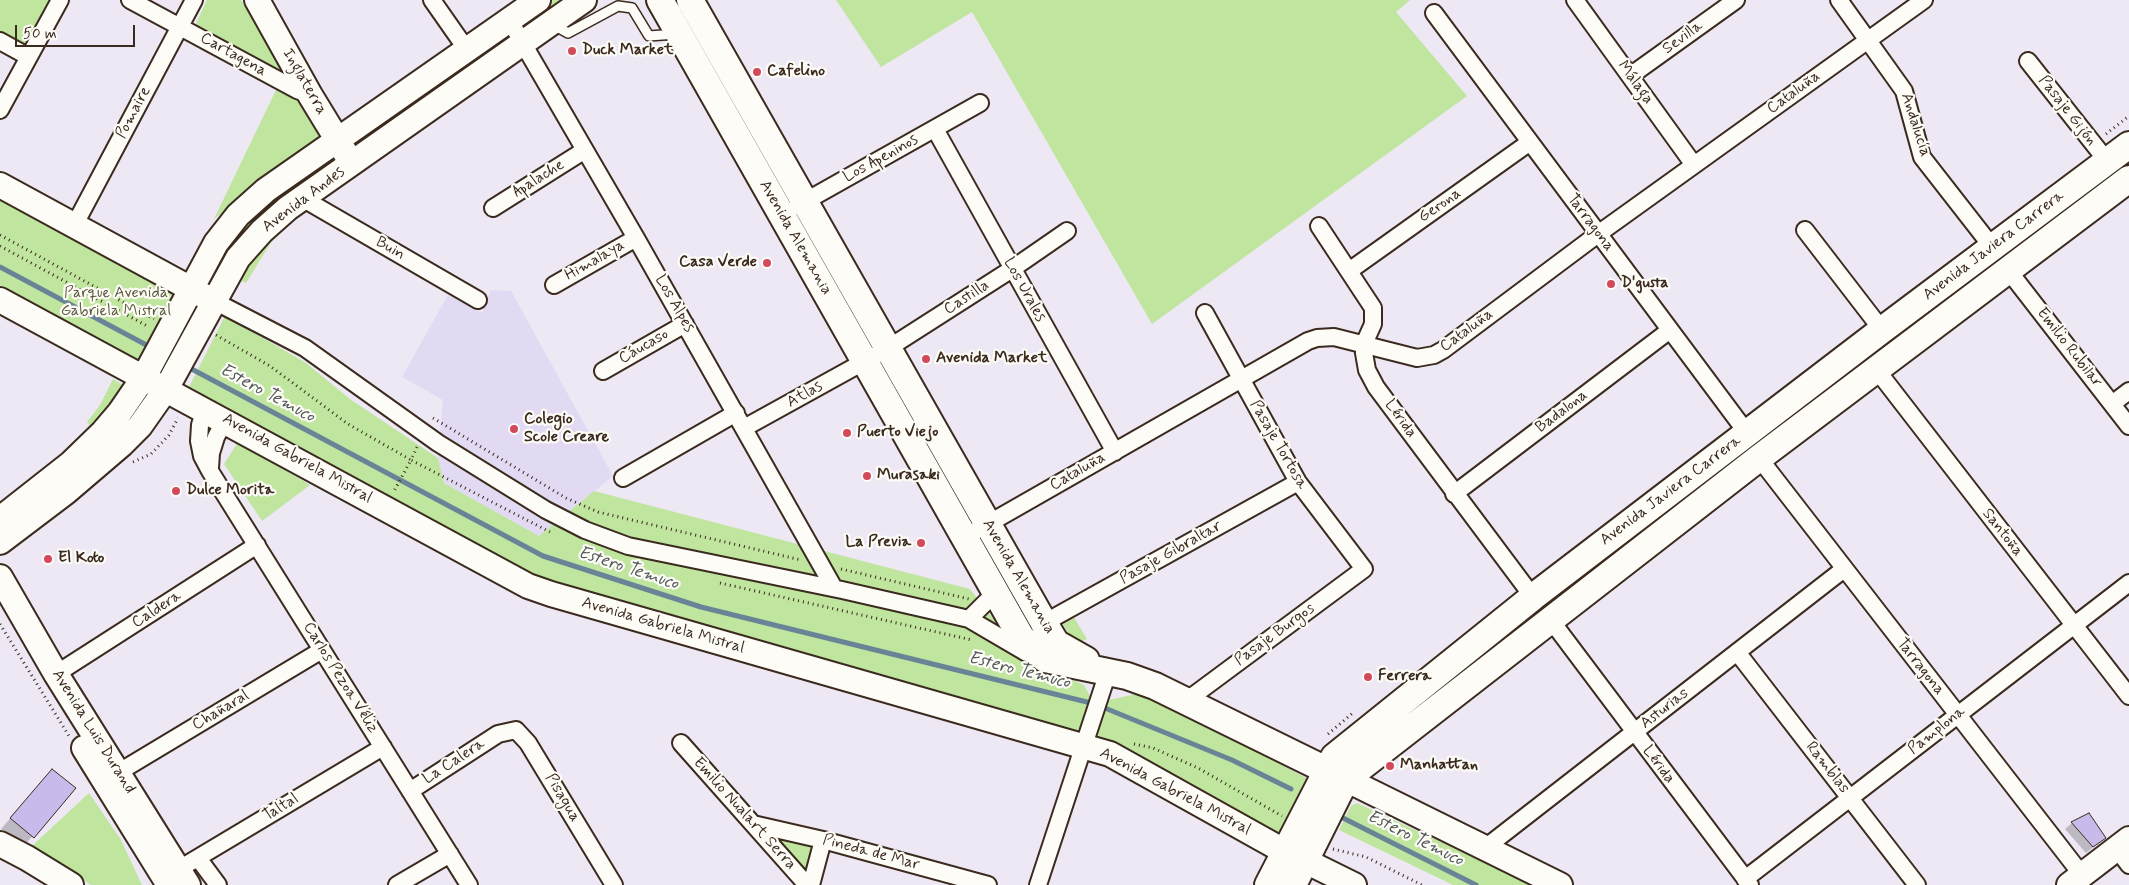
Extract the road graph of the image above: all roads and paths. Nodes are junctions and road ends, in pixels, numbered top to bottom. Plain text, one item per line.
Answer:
1 (60, 0) edge
2 (130, 0) edge
3 (194, 0) edge
4 (258, 0) edge
5 (432, 0) edge
6 (638, 0) edge
7 (660, 0) edge
8 (690, 0) edge
9 (1575, 0) edge
10 (1736, 0) edge
11 (1839, 0) edge
12 (1924, 0) edge
13 (536, 1) edge
14 (632, 8) junction
15 (583, 11) edge
16 (1434, 13) dead end
17 (510, 21) junction
18 (179, 26) junction
19 (679, 34) junction
20 (1868, 40) junction
21 (0, 41) edge
22 (524, 44) junction
23 (467, 50) junction
24 (29, 57) junction
25 (2028, 61) dead end
26 (1630, 76) junction
27 (310, 95) junction
28 (980, 103) dead end
29 (0, 110) edge
30 (935, 128) junction
31 (337, 140) junction
32 (1530, 142) junction
33 (2129, 145) edge
34 (585, 150) junction
35 (2107, 161) junction
36 (352, 164) junction
37 (1694, 165) junction
38 (2129, 179) edge
39 (0, 185) edge
40 (302, 198) junction
41 (805, 202) junction
42 (493, 208) dead end
43 (782, 214) junction
44 (74, 226) junction
45 (1319, 226) dead end
46 (1805, 230) dead end
47 (1067, 231) dead end
48 (2013, 232) junction
49 (1598, 234) junction
50 (0, 235) edge
51 (636, 238) junction
52 (1993, 248) junction
53 (1012, 269) junction
54 (2008, 270) junction
55 (1349, 271) junction
56 (554, 285) dead end
57 (1988, 285) junction
58 (191, 289) junction
59 (0, 300) edge
60 (478, 300) dead end
61 (214, 302) junction
62 (1205, 312) dead end
63 (685, 324) junction
64 (170, 328) junction
65 (1670, 330) junction
66 (1882, 330) junction
67 (1364, 344) junction
68 (876, 355) junction
69 (1876, 369) junction
70 (147, 371) junction
71 (603, 371) dead end
72 (1240, 380) junction
73 (174, 387) junction
74 (2129, 390) edge
75 (2112, 404) junction
76 (736, 412) junction
77 (1775, 412) junction
78 (215, 415) junction
79 (2129, 426) edge
80 (744, 428) junction
81 (1747, 433) junction
82 (1114, 452) junction
83 (1720, 454) junction
84 (1759, 458) junction
85 (411, 460) dead end
86 (124, 465) dead end
87 (210, 471) junction
88 (622, 478) dead end
89 (1298, 482) junction
90 (395, 489) dead end
91 (1454, 494) junction
92 (0, 519) edge
93 (987, 524) junction
94 (965, 537) junction
95 (0, 542) edge
96 (257, 546) junction
97 (1364, 569) joint
98 (1844, 569) junction
99 (0, 577) edge
100 (2129, 583) edge
101 (834, 588) junction
102 (996, 592) junction
103 (1533, 596) junction
104 (0, 610) edge
105 (1550, 619) junction
106 (969, 620) junction
107 (1044, 623) junction
108 (2074, 625) junction
109 (1529, 636) junction
110 (322, 650) junction
111 (1736, 652) junction
112 (1045, 659) junction
113 (56, 674) junction
114 (1105, 679) junction
115 (2129, 696) edge
116 (1186, 701) junction
117 (1958, 715) junction
118 (1634, 733) junction
119 (498, 734) joint
120 (1087, 740) junction
121 (681, 743) dead end
122 (383, 747) junction
123 (119, 772) junction
124 (1336, 775) junction
125 (410, 791) junction
126 (1850, 798) junction
127 (753, 824) junction
128 (823, 840) junction
129 (0, 844) edge
130 (1329, 848) dead end
131 (1484, 848) junction
132 (2125, 851) edge
133 (450, 854) junction
134 (1295, 856) junction
135 (178, 878) edge
136 (57, 879) edge
137 (2076, 880) edge
138 (1343, 882) edge
139 (1747, 882) edge
140 (218, 885) edge
141 (397, 885) edge
142 (469, 885) edge
143 (614, 885) edge
144 (809, 885) edge
145 (988, 885) edge
146 (1038, 885) edge
147 (1268, 885) edge
148 (1293, 885) edge
149 (1422, 885) edge
150 (1560, 885) edge
151 (1917, 885) edge

1 - 24 street
2 - 18 street, Cartagena
3 - 18 street, Pomaire
4 - 27 street, Inglaterra
5 - 23 street
6 - 14 lane
7 - 19 main road, Avenida Alemania
8 - 41 main road, Avenida Alemania
9 - 26 street, Málaga
10 - 26 street, Sevilla
11 - 20 street, Andalucía
12 - 20 street, Cataluña
13 - 17 street, Avenida Andes
14 - 15 lane
14 - 19 lane
15 - 22 street, Avenida Andes
16 - 32 street, Tarragona
17 - 22 street, Los Alpes
17 - 23 street, Avenida Andes
18 - 27 street, Cartagena
18 - 44 street, Pomaire
19 - 43 main road, Avenida Alemania
20 - 37 street, Cataluña
20 - 52 street, Andalucía
21 - 24 street
22 - 34 street, Los Alpes
22 - 36 street, Avenida Andes
23 - 31 street, Avenida Andes
24 - 29 street
25 - 35 street, Pasaje Gijón
26 - 37 street, Málaga
27 - 31 street, Inglaterra
28 - 30 street, Los Apeninos
30 - 41 street, Los Apeninos
30 - 53 street, Los Urales
31 - 36 street, Inglaterra
31 - 58 street, Avenida Andes
32 - 49 street, Tarragona
32 - 55 street, Gerona
33 - 35 main road, Avenida Javiera Carrera
34 - 42 street, Apalache
34 - 51 street, Los Alpes
35 - 48 main road, Avenida Javiera Carrera
36 - 40 street, Avenida Andes
37 - 49 street, Cataluña
38 - 54 main road, Avenida Javiera Carrera
39 - 44 street
40 - 60 street, Buin
40 - 61 street, Avenida Andes
41 - 43 street, Los Apeninos
41 - 68 main road, Avenida Alemania
43 - 68 main road, Avenida Alemania
44 - 58 street
45 - 55 street, Lérida
46 - 66 street
47 - 53 street, Castilla
48 - 52 main road, Avenida Javiera Carrera
48 - 54 main road
49 - 65 street, Tarragona
49 - 67 street, Cataluña
50 - 64 path
51 - 56 street, Himalaya
51 - 63 street, Los Alpes
52 - 57 main road
52 - 66 main road, Avenida Javiera Carrera
53 - 68 street, Castilla
53 - 82 street, Los Urales
54 - 57 main road, Avenida Javiera Carrera
54 - 75 street, Emilio Rubilar
55 - 67 street, Lérida
57 - 69 main road, Avenida Javiera Carrera
58 - 61 street
58 - 64 street, Avenida Andes
59 - 70 street, Avenida Gabriela Mistral
61 - 73 street, Avenida Andes
61 - 101 street
62 - 72 street, Pasaje Tortosa
63 - 71 street, Cáucaso
63 - 76 street, Los Alpes
64 - 70 street, Avenida Andes
65 - 81 street, Tarragona
65 - 91 street, Badalona
66 - 77 main road, Avenida Javiera Carrera
67 - 72 street, Cataluña
67 - 91 street, Lérida
68 - 80 street, Atlas
68 - 93 main road, Avenida Alemania
68 - 94 main road, Avenida Alemania
69 - 84 main road, Avenida Javiera Carrera
69 - 108 street, Santoña
70 - 73 street, Avenida Gabriela Mistral
70 - 92 street, Avenida Andes
72 - 82 street, Cataluña
72 - 89 street, Pasaje Tortosa
73 - 78 street, Avenida Gabriela Mistral
73 - 86 path
73 - 95 street, Avenida Andes
74 - 75 street
75 - 79 street, Emilio Rubilar
76 - 80 street, Los Alpes
76 - 88 street
77 - 81 main road, Avenida Javiera Carrera
77 - 84 main road
78 - 87 street
78 - 87 street, Carlos Pezoa Véliz
78 - 120 street, Avenida Gabriela Mistral
80 - 101 street, Los Alpes
81 - 83 main road, Avenida Javiera Carrera
82 - 93 street, Cataluña
83 - 84 main road
83 - 103 main road, Avenida Javiera Carrera
84 - 98 street, Tarragona
84 - 105 main road, Avenida Javiera Carrera
85 - 90 path
87 - 96 street, Carlos Pezoa Véliz
89 - 97 street, Pasaje Tortosa
89 - 107 street, Pasaje Gibraltar
91 - 103 street, Lérida
93 - 94 street, Cataluña
93 - 107 main road, Avenida Alemania
94 - 102 main road, Avenida Alemania
96 - 110 street, Carlos Pezoa Véliz
96 - 113 street, Caldera
97 - 116 street, Pasaje Burgos
98 - 111 street, Asturias
98 - 117 street, Tarragona
99 - 113 street, Avenida Luis Durand
100 - 108 street, Pamplona
101 - 106 street
102 - 106 street
102 - 112 main road, Avenida Alemania
103 - 109 main road
103 - 124 main road, Avenida Javiera Carrera
104 - 135 street, Avenida Luis Durand
105 - 109 main road, Avenida Javiera Carrera
105 - 118 street, Lérida
106 - 112 street
107 - 114 main road, Avenida Alemania
108 - 115 street, Santoña
108 - 117 street, Pamplona
109 - 124 main road, Avenida Javiera Carrera
110 - 122 street, Carlos Pezoa Véliz
110 - 123 street, Chañaral
111 - 118 street, Asturias
111 - 126 street, Ramblas
112 - 114 main road, Avenida Alemania
113 - 123 street, Avenida Luis Durand
114 - 116 main road
114 - 120 street
116 - 124 main road
117 - 126 street, Pamplona
117 - 137 street, Tarragona
118 - 131 street, Asturias
118 - 139 street, Lérida
119 - 125 street, La Calera
119 - 143 street, Pisagua
120 - 134 street, Avenida Gabriela Mistral
120 - 146 street
121 - 127 street, Emilio Nualart Serra
122 - 125 street, Carlos Pezoa Véliz
122 - 135 street, Taltal
123 - 135 street, Avenida Luis Durand
124 - 131 street
124 - 134 main road, Avenida Javiera Carrera
125 - 133 street, Carlos Pezoa Véliz
126 - 139 street, Pamplona
126 - 151 street, Ramblas
127 - 128 street, Pineda de Mar
127 - 144 street, Emilio Nualart Serra
128 - 144 street, Emilio Nualart Serra
128 - 145 street, Pineda de Mar
129 - 136 street
130 - 149 path
131 - 150 street
132 - 137 street
133 - 141 street
133 - 142 street, Carlos Pezoa Véliz
134 - 138 street, Avenida Gabriela Mistral
134 - 147 main road, Avenida Javiera Carrera
134 - 148 main road, Avenida Javiera Carrera
135 - 140 street

